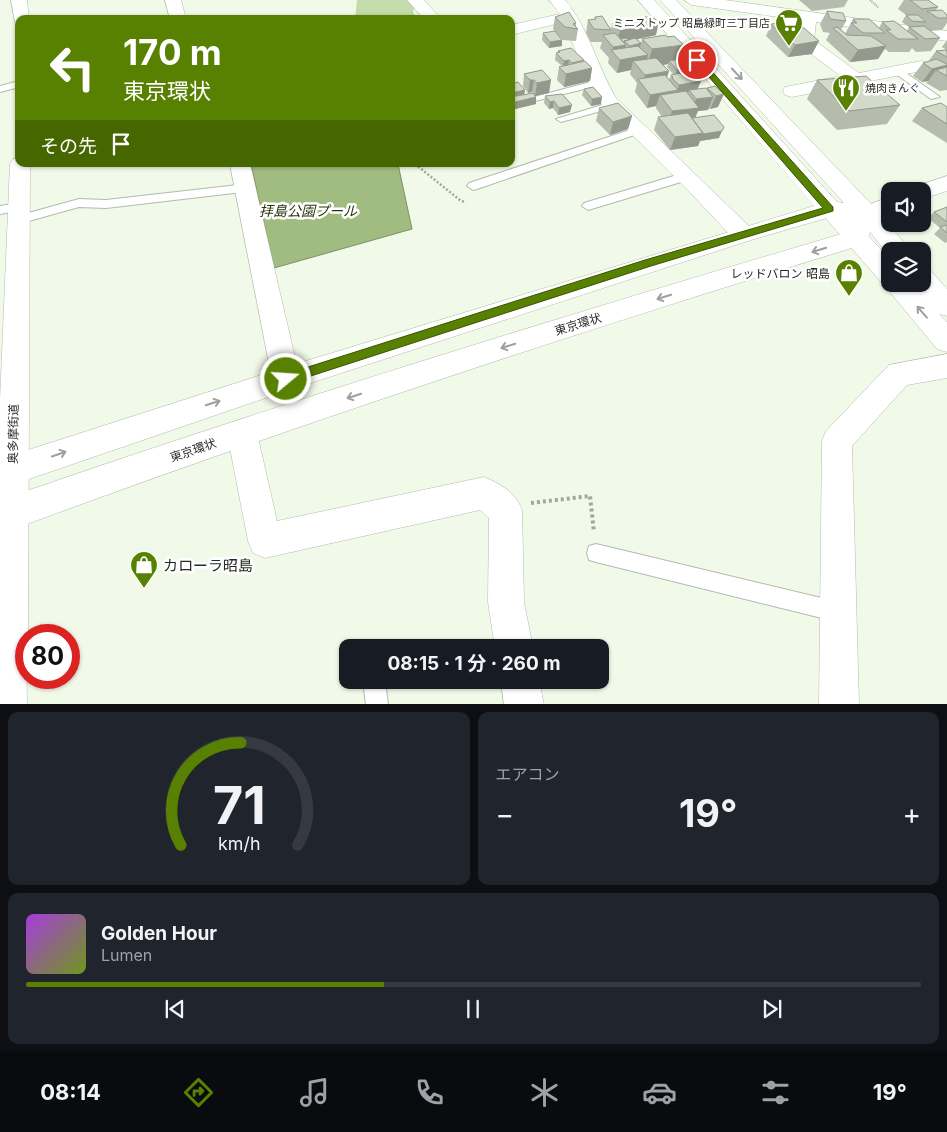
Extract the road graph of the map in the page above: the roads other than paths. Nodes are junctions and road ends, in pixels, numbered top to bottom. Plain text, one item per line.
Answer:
1 (19, 0) edge
2 (173, 0) edge
3 (415, 0) edge
4 (557, 0) edge
5 (646, 0) edge
6 (668, 0) edge
7 (692, 0) edge
8 (21, 15) edge
9 (177, 15) edge
10 (429, 15) edge
11 (570, 16) junction
12 (808, 16) junction
13 (515, 29) edge
14 (947, 36) edge
15 (921, 66) dead end
16 (896, 70) junction
17 (855, 78) junction
18 (598, 83) junction
19 (15, 85) edge
20 (0, 89) edge
21 (792, 91) dead end
22 (876, 94) edge
23 (935, 97) dead end
24 (535, 98) edge
25 (612, 105) junction
26 (561, 119) dead end
27 (639, 130) junction
28 (20, 167) edge
29 (241, 167) edge
30 (687, 176) junction
31 (947, 183) edge
32 (473, 186) road end
33 (247, 188) junction
34 (931, 189) edge
35 (588, 206) dead end
36 (830, 209) junction
37 (12, 212) edge
38 (871, 219) edge
39 (743, 234) junction
40 (891, 242) edge
41 (881, 248) edge
42 (931, 288) edge
43 (905, 292) edge
44 (8, 295) edge
45 (947, 306) edge
46 (947, 341) edge
47 (947, 366) edge
48 (286, 379) junction
49 (242, 433) junction
50 (6, 472) edge
51 (7, 515) edge
52 (596, 553) road end
53 (838, 612) junction
54 (512, 639) edge
55 (375, 689) edge
56 (522, 689) edge
57 (7, 704) edge
58 (377, 704) edge
59 (524, 704) edge
60 (839, 704) edge

1 - 8 main road
2 - 9 main road
3 - 10 main road
4 - 11 main road
5 - 36 main road
6 -> 38 main road
7 - 12 main road
11 - 13 main road
11 - 18 main road
12 - 14 main road
12 - 17 main road
15 - 16 main road
16 - 17 main road
16 - 23 lane
17 - 21 main road
17 - 22 main road
18 - 24 lane
18 - 25 main road
19 - 20 lane
25 - 26 lane
25 - 27 main road
27 - 30 main road
27 - 32 lane
28 - 37 main road, 奥多摩街道
29 - 33 main road
30 - 35 lane
30 - 39 main road
31 - 34 main road
33 - 37 lane
33 - 48 main road
36 - 38 main road
36 - 39 main road
37 - 44 main road, 奥多摩街道
38 - 40 main road
38 - 41 main road
38 -> 49 main road, 東京環状
39 - 48 main road
42 - 45 main road
46 -> 43 main road
44 - 50 main road, 奥多摩街道
47 - 53 main road
50 -> 48 main road
49 - 51 main road, 東京環状
49 - 54 main road
50 - 51 main road, 奥多摩街道
51 - 57 main road, 奥多摩街道
52 - 53 lane
53 - 60 main road
55 - 58 lane
56 - 59 main road

